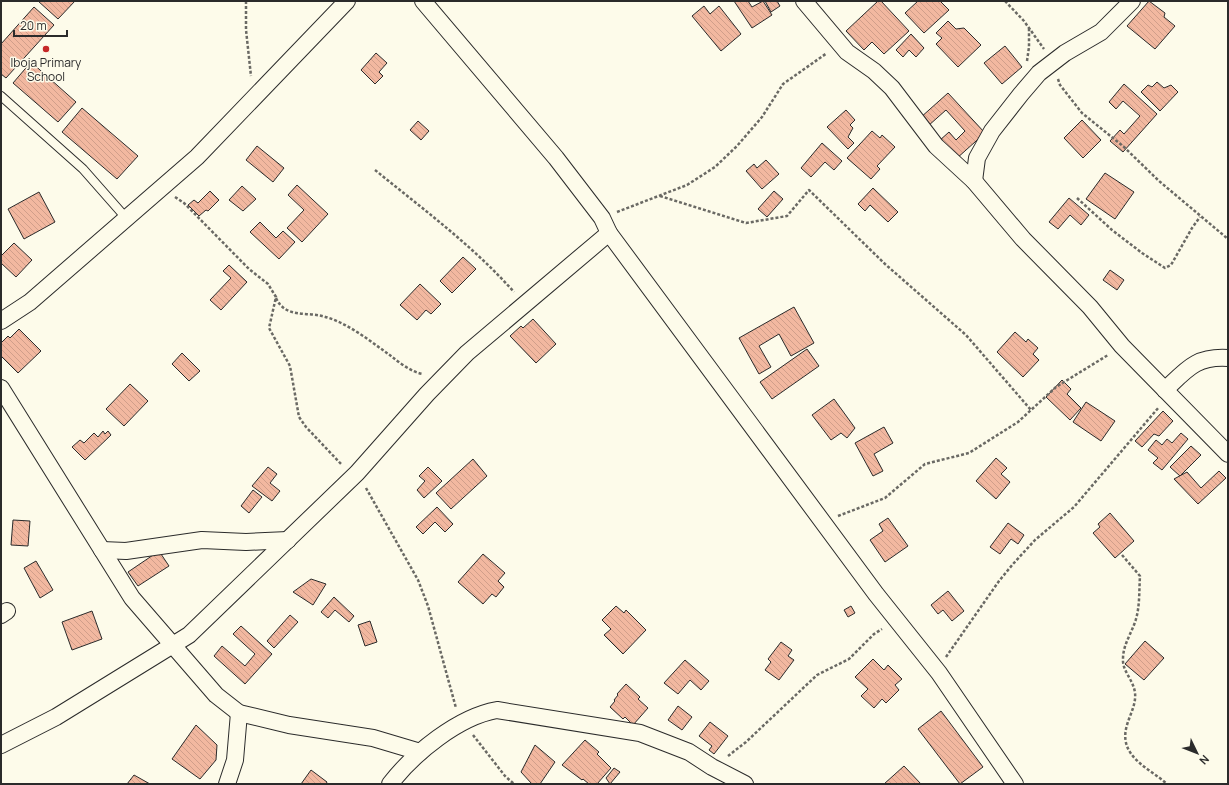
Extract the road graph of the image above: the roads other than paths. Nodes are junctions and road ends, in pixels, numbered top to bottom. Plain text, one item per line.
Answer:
1 (347, 1) edge
2 (423, 1) edge
3 (804, 1) edge
4 (1132, 1) edge
5 (1, 96) edge
6 (974, 181) junction
7 (127, 219) junction
8 (609, 233) junction
9 (1, 321) edge
10 (1228, 358) edge
11 (1, 388) edge
12 (1168, 392) junction
13 (1228, 454) edge
14 (288, 540) junction
15 (102, 550) junction
16 (173, 645) junction
17 (239, 713) junction
18 (1, 745) edge
19 (420, 752) junction
20 (228, 784) edge
21 (390, 784) edge
22 (745, 784) edge
23 (1015, 784) edge

1 - 7 street
2 - 8 street
3 - 6 street
4 - 6 street
5 - 7 lane
6 - 12 street
7 - 9 street
8 - 14 street
8 - 23 street
10 - 12 street
11 - 15 street
12 - 13 street
14 - 15 street
14 - 16 street
15 - 16 street
16 - 17 street
16 - 18 street
17 - 19 street
17 - 20 street
19 - 21 street
19 - 22 street

